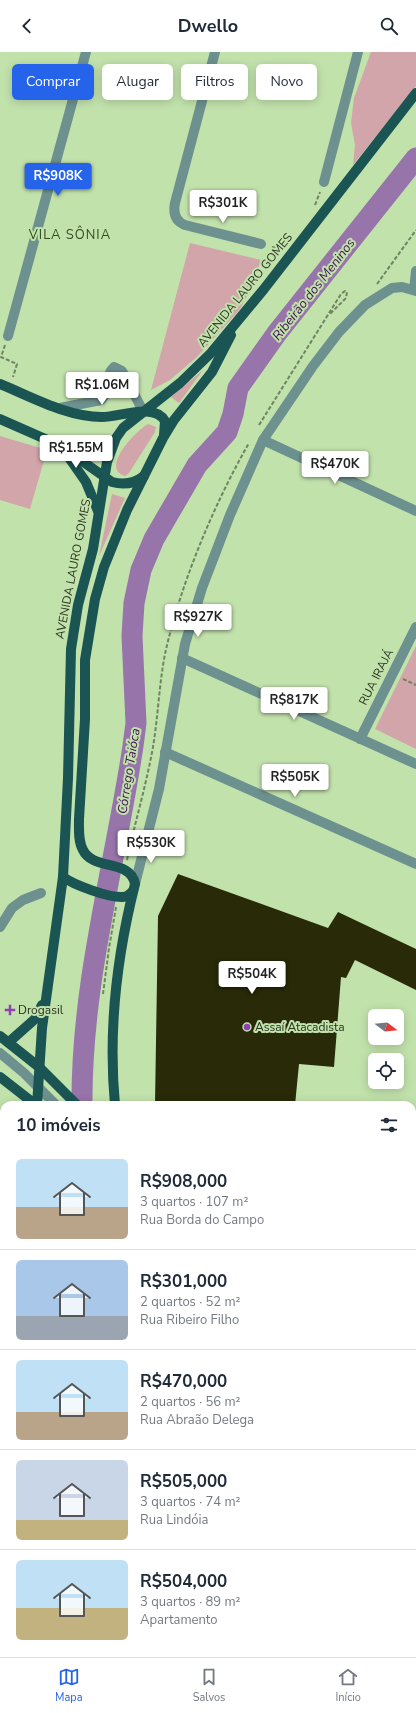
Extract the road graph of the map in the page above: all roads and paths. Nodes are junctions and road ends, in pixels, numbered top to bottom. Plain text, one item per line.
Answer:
1 (86, 52) edge
2 (215, 52) edge
3 (358, 52) edge
4 (416, 93) edge
5 (324, 182) dead end
6 (416, 230) edge
7 (261, 244) dead end
8 (416, 271) edge
9 (376, 285) dead end
10 (415, 290) edge
11 (330, 314) joint
12 (239, 320) junction
13 (8, 336) joint
14 (0, 384) edge
15 (10, 388) junction
16 (60, 408) junction
17 (143, 411) junction
18 (0, 419) edge
19 (163, 438) junction
20 (263, 440) junction
21 (59, 445) junction
22 (145, 474) junction
23 (104, 477) junction
24 (416, 511) edge
25 (98, 513) junction
26 (416, 627) edge
27 (182, 658) junction
28 (392, 674) junction
29 (416, 685) edge
30 (360, 739) junction
31 (165, 752) junction
32 (416, 764) edge
33 (146, 839) junction
34 (416, 864) edge
35 (122, 869) junction
36 (63, 877) junction
37 (134, 887) junction
38 (41, 893) dead end
39 (0, 927) edge
40 (46, 998) junction
41 (0, 1036) edge
42 (9, 1042) junction
43 (0, 1053) edge
44 (39, 1067) junction
45 (0, 1077) edge
46 (38, 1087) junction
47 (31, 1101) edge
48 (36, 1101) edge
49 (52, 1101) edge
50 (73, 1101) edge
51 (115, 1101) edge

1 - 13 street
2 - 7 street
3 - 5 street
4 - 12 main road, AVENIDA LAURO GOMES
6 - 9 path
8 - 10 street
10 - 20 street
11 - 11 path
12 - 17 main road, AVENIDA LAURO GOMES
12 - 19 main road
13 - 15 path
14 - 15 main road
15 - 16 main road
16 - 17 main road
16 - 17 street
17 - 19 main road
17 - 23 main road, AVENIDA LAURO GOMES
18 - 21 main road
19 - 22 main road
20 - 24 street
20 - 27 street
21 - 23 main road
21 - 25 main road
22 - 23 main road
22 - 35 main road
23 - 25 main road, AVENIDA LAURO GOMES
25 - 36 main road, AVENIDA LAURO GOMES
26 - 28 street, RUA IRAJÁ
27 - 30 street
27 - 31 street
28 - 29 path
28 - 30 street, RUA IRAJÁ
30 - 32 street
31 - 33 street
31 - 34 street
33 - 35 street
33 - 37 street
35 - 37 main road
36 - 37 main road
36 - 40 main road, AVENIDA LAURO GOMES
37 - 51 main road
38 - 39 street
40 - 42 main road, AVENIDA LAURO GOMES
40 - 44 main road, AVENIDA LAURO GOMES
41 - 42 main road
42 - 44 main road
43 - 46 street
44 - 46 main road, AVENIDA LAURO GOMES
44 - 50 main road
45 - 47 main road
46 - 48 main road, AVENIDA LAURO GOMES
46 - 49 street

